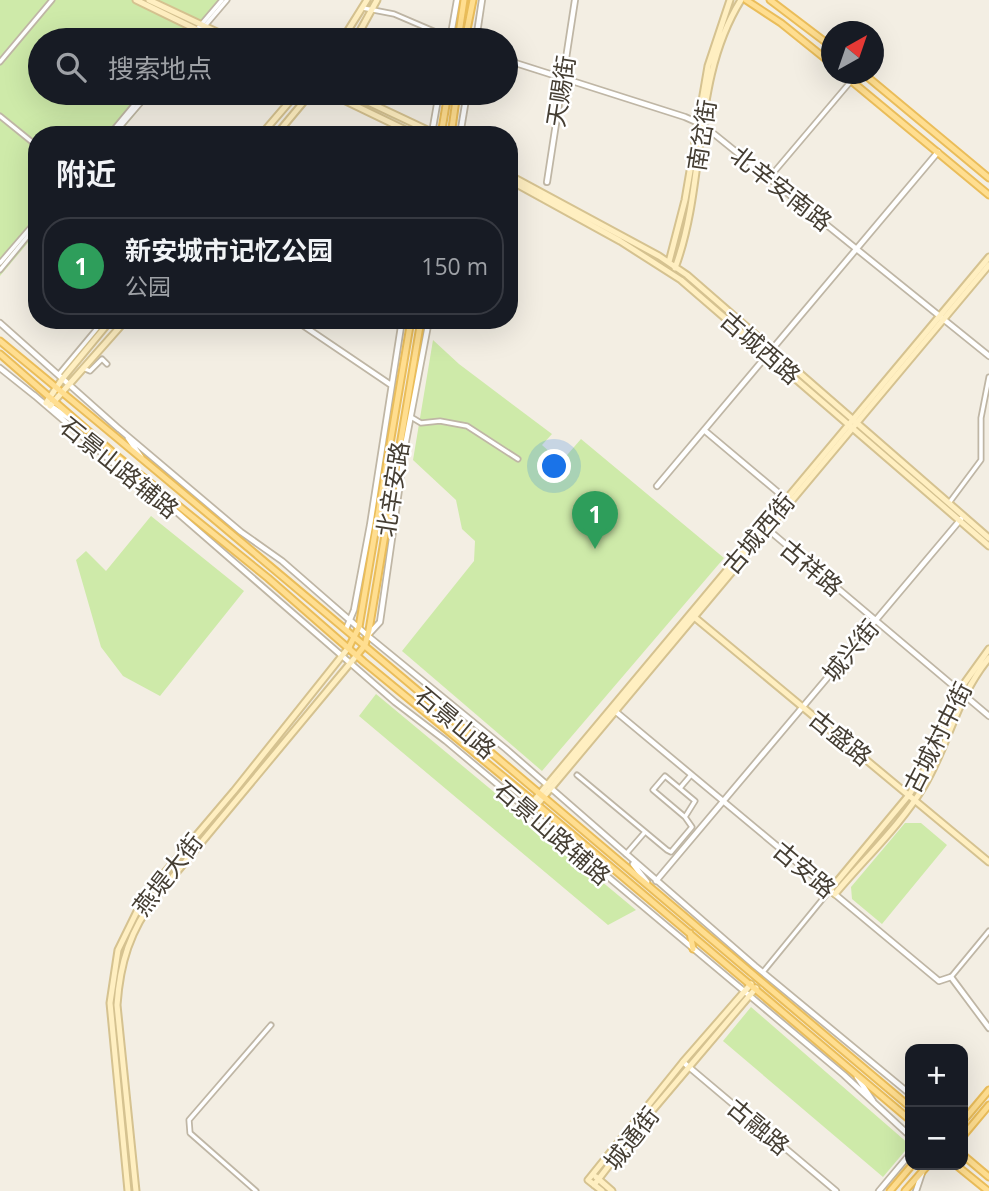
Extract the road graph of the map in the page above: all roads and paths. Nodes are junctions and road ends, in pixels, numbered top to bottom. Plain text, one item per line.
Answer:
1 (52, 0) edge
2 (136, 0) edge
3 (149, 0) edge
4 (224, 0) edge
5 (367, 0) edge
6 (377, 0) edge
7 (457, 0) edge
8 (464, 0) edge
9 (473, 0) edge
10 (482, 0) edge
11 (575, 0) edge
12 (730, 0) edge
13 (743, 0) edge
14 (770, 0) edge
15 (363, 8) junction
16 (374, 10) junction
17 (462, 15) junction
18 (29, 28) edge
19 (199, 28) edge
20 (199, 28) edge
21 (202, 28) edge
22 (350, 28) edge
23 (363, 28) edge
24 (424, 28) edge
25 (452, 28) edge
26 (456, 28) edge
27 (459, 28) edge
28 (467, 28) edge
29 (478, 28) edge
30 (28, 29) edge
31 (821, 39) edge
32 (821, 56) edge
33 (0, 62) edge
34 (518, 63) edge
35 (562, 76) junction
36 (848, 84) edge
37 (856, 84) edge
38 (876, 84) edge
39 (136, 105) edge
40 (287, 105) edge
41 (302, 105) edge
42 (354, 105) edge
43 (374, 105) edge
44 (438, 105) edge
45 (444, 105) edge
46 (455, 105) edge
47 (465, 105) edge
48 (0, 116) edge
49 (701, 124) junction
50 (118, 126) edge
51 (269, 126) edge
52 (284, 126) edge
53 (397, 126) edge
54 (419, 126) edge
55 (437, 126) edge
56 (438, 126) edge
57 (452, 126) edge
58 (462, 126) edge
59 (28, 139) edge
60 (938, 152) junction
61 (769, 178) junction
62 (989, 178) edge
63 (547, 182) dead end
64 (518, 183) edge
65 (518, 183) edge
66 (989, 195) edge
67 (28, 230) edge
68 (28, 236) edge
69 (856, 247) junction
70 (989, 257) edge
71 (668, 261) junction
72 (0, 263) edge
73 (989, 265) edge
74 (676, 267) junction
75 (666, 269) junction
76 (0, 270) edge
77 (673, 274) junction
78 (942, 317) junction
79 (0, 324) edge
80 (97, 329) edge
81 (103, 329) edge
82 (118, 329) edge
83 (308, 329) edge
84 (400, 329) edge
85 (410, 329) edge
86 (419, 329) edge
87 (427, 329) edge
88 (0, 341) edge
89 (770, 351) junction
90 (0, 354) edge
91 (989, 356) edge
92 (107, 364) dead end
93 (0, 368) edge
94 (83, 368) junction
95 (61, 376) junction
96 (989, 377) edge
97 (391, 385) junction
98 (70, 386) junction
99 (56, 388) junction
100 (63, 394) junction
101 (34, 396) junction
102 (53, 398) junction
103 (48, 405) junction
104 (411, 417) junction
105 (855, 422) junction
106 (118, 428) junction
107 (850, 428) junction
108 (85, 429) junction
109 (705, 430) junction
110 (406, 441) junction
111 (397, 453) junction
112 (518, 459) dead end
113 (144, 462) junction
114 (384, 486) junction
115 (657, 486) dead end
116 (786, 499) junction
117 (949, 503) junction
118 (373, 509) junction
119 (223, 517) junction
120 (962, 518) junction
121 (766, 528) junction
122 (989, 538) edge
123 (240, 543) junction
124 (989, 545) edge
125 (693, 616) junction
126 (351, 620) junction
127 (875, 620) junction
128 (359, 627) junction
129 (346, 629) junction
130 (368, 636) junction
131 (356, 637) junction
132 (365, 645) junction
133 (349, 647) junction
134 (989, 649) edge
135 (357, 655) junction
136 (342, 656) junction
137 (989, 658) edge
138 (350, 663) junction
139 (427, 686) junction
140 (961, 693) junction
141 (803, 707) junction
142 (614, 710) junction
143 (447, 715) junction
144 (989, 716) edge
145 (577, 775) dead end
146 (691, 775) junction
147 (549, 787) junction
148 (680, 788) junction
149 (542, 794) junction
150 (909, 795) junction
151 (915, 800) junction
152 (724, 801) junction
153 (535, 803) junction
154 (529, 810) junction
155 (685, 817) junction
156 (645, 832) junction
157 (625, 854) junction
158 (989, 862) edge
159 (656, 881) junction
160 (832, 892) junction
161 (656, 894) junction
162 (989, 931) edge
163 (690, 933) junction
164 (693, 949) junction
165 (763, 972) junction
166 (951, 977) junction
167 (758, 978) junction
168 (753, 986) junction
169 (747, 993) junction
170 (271, 1025) dead end
171 (989, 1028) edge
172 (683, 1062) junction
173 (689, 1067) junction
174 (855, 1073) junction
175 (905, 1090) edge
176 (989, 1090) edge
177 (905, 1103) edge
178 (989, 1105) edge
179 (883, 1112) junction
180 (968, 1115) edge
181 (905, 1116) edge
182 (968, 1130) edge
183 (905, 1132) edge
184 (968, 1159) edge
185 (905, 1160) edge
186 (908, 1170) edge
187 (962, 1170) edge
188 (922, 1172) joint
189 (989, 1177) edge
190 (596, 1182) junction
191 (128, 1191) edge
192 (136, 1191) edge
193 (256, 1191) edge
194 (602, 1191) edge
195 (612, 1191) edge
196 (836, 1191) edge
197 (879, 1191) edge
198 (890, 1191) edge
199 (905, 1191) edge
200 (916, 1191) edge
201 (988, 1191) edge

1 - 18 street
2 - 19 main road
3 - 20 main road
4 - 21 street
5 - 15 main road
6 - 16 main road
7 - 25 street
8 - 17 main road
9 - 28 main road
10 - 29 street
11 - 35 street, 天赐街
12 - 49 main road, 南岔街
13 - 32 main road
13 - 49 main road, 南岔街
14 - 31 main road
15 - 16 street
15 - 22 main road
16 - 23 main road
16 - 24 street
17 - 26 street
17 - 27 main road
30 - 33 street
34 - 35 street, 北辛安南路
35 - 49 street, 北辛安南路
35 - 63 street, 天赐街
36 - 61 street
37 - 60 main road
38 - 62 main road
39 - 50 street
40 - 51 main road
41 - 52 main road
42 - 53 main road
43 - 54 main road
44 - 55 street
45 - 56 main road
46 - 57 main road
47 - 58 street
48 - 59 street
49 - 61 street, 北辛安南路
49 - 71 main road, 南岔街
49 - 74 main road, 南岔街
60 - 66 main road
60 - 69 street
61 - 69 street, 北辛安南路
64 - 71 main road, 古城西路
65 - 75 main road, 古城西路
67 - 72 street
68 - 76 street
69 - 78 street, 北辛安南路
69 - 89 street
70 - 78 main road, 古城西街
71 - 74 main road, 古城西路
71 - 75 main road, 南岔街
73 - 78 main road, 古城西街
74 - 77 main road, 南岔街
74 - 89 main road, 古城西路
75 - 77 main road, 古城西路
77 - 89 main road, 古城西路
78 - 91 street, 北辛安南路
78 - 105 main road, 古城西街
79 - 95 street
80 - 95 street
81 - 95 main road
82 - 94 main road
83 - 97 street
84 - 97 street
85 - 114 main road, 北辛安路
86 - 111 main road, 北辛安路
87 - 104 street
88 - 99 main road, 石景山路
89 - 105 main road, 古城西路
89 - 107 main road, 古城西路
89 - 109 street
90 - 102 main road, 石景山路
92 - 94 street
93 - 101 street, 石景山路
94 - 98 main road
95 - 98 street
95 - 99 main road
96 - 117 street
97 - 118 street
98 - 100 main road
98 - 106 street
99 - 100 main road, 石景山路
99 - 102 main road
100 - 102 main road
100 - 113 main road, 石景山路
101 - 103 street, 石景山路
101 - 136 street, 石景山路辅路
102 - 103 main road
102 - 108 main road, 石景山路
103 - 108 street, 石景山路
104 - 110 street
104 - 112 street
105 - 107 main road, 古城西街
105 - 117 main road, 古城西路
106 - 113 street
106 - 119 street, 石景山路辅路
107 - 116 main road, 古城西街
107 - 120 main road, 古城西路
107 - 121 main road, 古城西街
108 - 133 main road, 石景山路
109 - 115 street
109 - 116 street
110 - 111 street
110 - 130 street
111 - 130 main road, 北辛安路
113 - 123 main road, 石景山路
114 - 118 street
114 - 128 main road, 北辛安路
116 - 121 main road, 古城西街
117 - 120 main road, 古城西路
118 - 126 street
119 - 123 street
119 - 126 street, 石景山路辅路
120 - 122 main road, 古城西路
120 - 124 main road, 古城西路
120 - 127 street, 城兴街
121 - 125 main road, 古城西街
121 - 127 street, 古祥路
123 - 129 main road, 石景山路
125 - 141 main road, 古盛路
125 - 142 main road, 古城西街
126 - 128 street, 石景山路辅路
126 - 129 street
127 - 140 street, 古祥路
127 - 141 street, 城兴街
128 - 130 street, 石景山路辅路
128 - 131 main road, 北辛安路
129 - 131 main road, 石景山路
130 - 132 main road, 北辛安路
130 - 139 street, 石景山路辅路
131 - 132 main road, 石景山路
131 - 133 main road, 北辛安路
132 - 135 main road, 北辛安路
132 - 143 main road, 石景山路
133 - 135 main road, 石景山路
133 - 136 main road, 燕堤大街
134 - 140 main road, 古城村中街
135 - 138 main road, 燕堤大街
135 - 153 main road, 石景山路
136 - 138 street, 石景山路辅路
136 - 191 main road, 燕堤大街
137 - 140 main road, 古城村中街
138 - 154 street, 石景山路辅路
138 - 192 main road, 燕堤大街
139 - 143 street
139 - 147 street, 石景山路辅路
140 - 144 street, 古祥路
140 - 150 main road, 古城村中街
140 - 151 main road, 古城村中街
141 - 150 main road, 古盛路
141 - 152 street, 城兴街
142 - 146 street, 古安路
142 - 147 main road, 古城西街
143 - 149 main road, 石景山路
145 - 156 street
146 - 148 street
146 - 152 street, 古安路
147 - 149 main road, 古城西街
147 - 157 street, 石景山路辅路
148 - 155 street
148 - 155 street
149 - 153 main road, 古城西街
149 - 161 main road, 石景山路
150 - 151 main road, 古盛路
150 - 160 main road, 古城村中街
151 - 158 main road, 古盛路
151 - 160 main road, 古城村中街
152 - 159 street, 城兴街
152 - 160 street, 古安路
153 - 154 main road, 古城西街
153 - 163 main road, 石景山路
154 - 164 street, 石景山路辅路
155 - 156 street
156 - 157 street
157 - 159 street, 石景山路辅路
157 - 161 street
159 - 165 street, 石景山路辅路
160 - 165 street
160 - 166 street, 古安路
161 - 167 main road, 石景山路
162 - 166 street
163 - 164 main road
163 - 168 main road, 石景山路
164 - 169 street, 石景山路辅路
165 - 167 street
165 - 175 street, 石景山路辅路
166 - 171 street
167 - 177 main road, 石景山路
168 - 169 main road, 城通街
168 - 174 main road, 石景山路
169 - 172 main road, 城通街
169 - 173 main road, 城通街
169 - 179 street, 石景山路辅路
170 - 193 street
172 - 173 street, 古融路
172 - 190 main road, 城通街
173 - 190 main road, 城通街
173 - 196 street, 古融路
174 - 179 street
174 - 181 main road, 石景山路
176 - 180 main road
178 - 182 main road
179 - 183 street, 石景山路辅路
184 - 189 main road
185 - 197 street
186 - 198 main road
187 - 201 main road
188 - 199 main road
188 - 200 street
190 - 194 main road
190 - 195 main road

